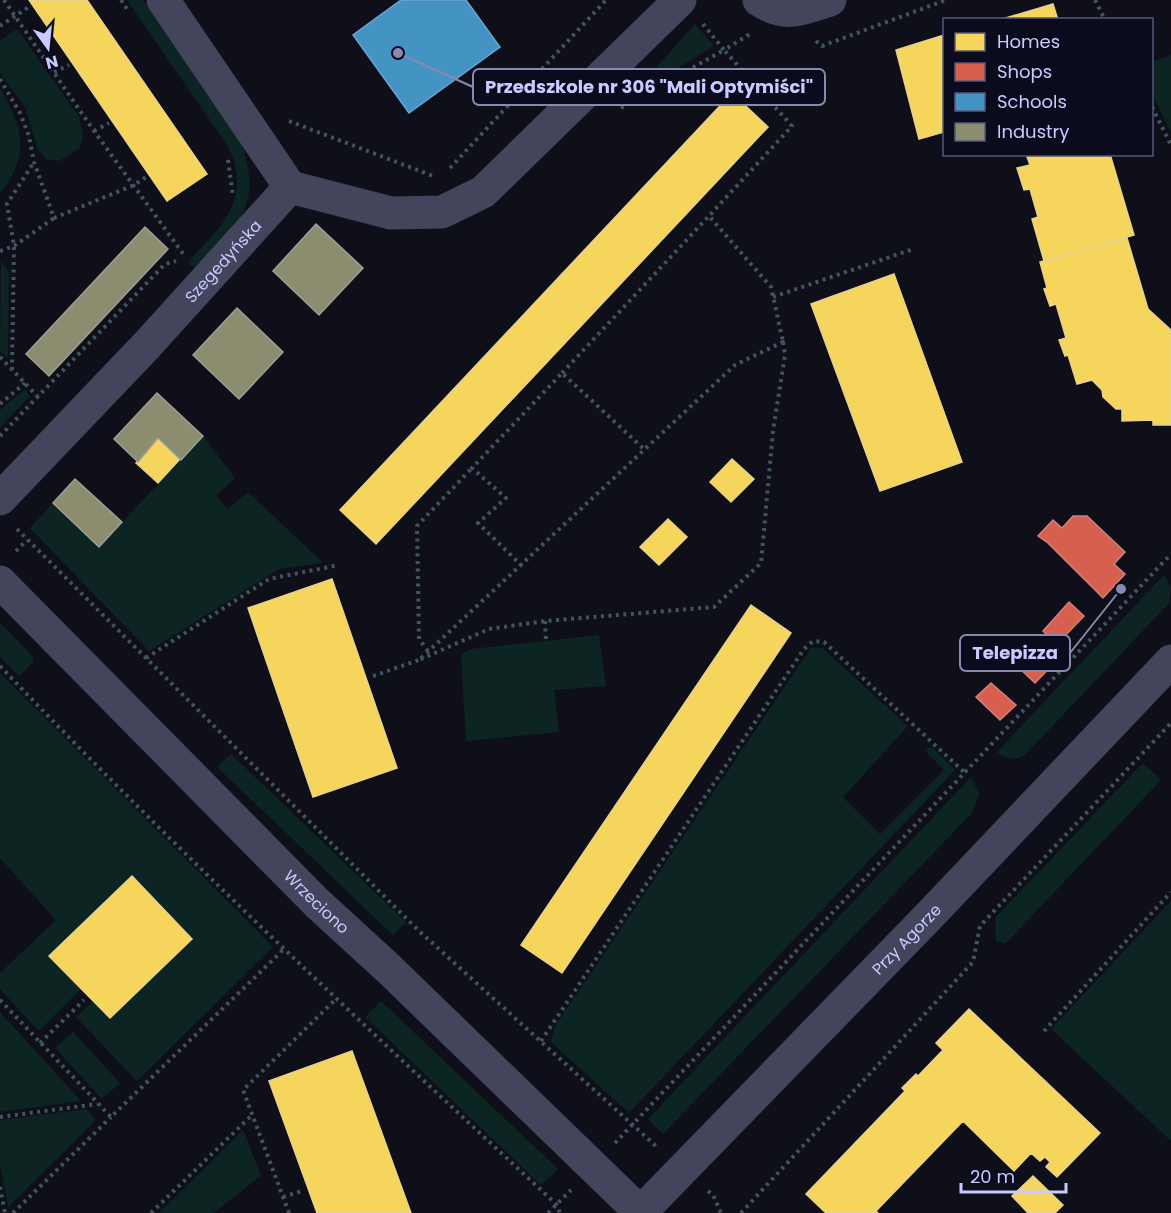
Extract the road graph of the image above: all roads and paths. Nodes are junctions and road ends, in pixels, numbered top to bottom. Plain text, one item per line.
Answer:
1 (4, 0) edge
2 (121, 0) edge
3 (164, 0) edge
4 (606, 0) edge
5 (759, 0) edge
6 (830, 0) edge
7 (946, 0) edge
8 (1095, 0) edge
9 (29, 7) dead end
10 (688, 8) edge
11 (15, 16) junction
12 (1105, 18) edge
13 (134, 19) dead end
14 (0, 26) edge
15 (752, 33) dead end
16 (810, 36) dead end
17 (724, 50) junction
18 (69, 65) dead end
19 (54, 72) junction
20 (0, 79) edge
21 (1153, 109) edge
22 (616, 111) dead end
23 (287, 120) dead end
24 (109, 123) dead end
25 (94, 131) junction
26 (1171, 145) edge
27 (227, 154) dead end
28 (34, 162) junction
29 (448, 170) dead end
30 (146, 177) dead end
31 (440, 179) dead end
32 (134, 185) junction
33 (290, 187) junction
34 (229, 205) dead end
35 (709, 216) junction
36 (54, 218) junction
37 (14, 246) junction
38 (913, 249) dead end
39 (0, 251) edge
40 (773, 297) junction
41 (783, 342) junction
42 (0, 357) edge
43 (12, 370) junction
44 (562, 373) junction
45 (25, 383) junction
46 (38, 397) junction
47 (0, 404) edge
48 (0, 436) edge
49 (645, 450) junction
50 (472, 468) junction
51 (12, 509) edge
52 (1171, 554) edge
53 (339, 565) dead end
54 (522, 566) junction
55 (0, 582) edge
56 (545, 621) junction
57 (546, 641) dead end
58 (428, 651) junction
59 (146, 658) junction
60 (419, 660) junction
61 (1171, 661) edge
62 (0, 666) edge
63 (374, 676) dead end
64 (1171, 723) edge
65 (964, 772) junction
66 (1171, 892) edge
67 (284, 949) junction
68 (336, 999) junction
69 (0, 1000) edge
70 (84, 1000) dead end
71 (1044, 1030) dead end
72 (541, 1041) junction
73 (40, 1043) junction
74 (98, 1104) junction
75 (252, 1115) junction
76 (0, 1117) edge
77 (111, 1117) junction
78 (633, 1125) junction
79 (683, 1170) junction
80 (0, 1187) edge
81 (302, 1191) dead end
82 (283, 1197) junction
83 (5, 1213) edge
84 (13, 1213) edge
85 (151, 1213) edge
86 (289, 1213) edge
87 (560, 1213) edge
88 (640, 1213) edge
89 (721, 1213) edge
90 (741, 1213) edge

1 - 11 path
2 - 13 path
3 - 33 street
4 - 29 path
5 - 6 street
7 - 16 path
8 - 12 path
9 - 11 path
10 - 17 path
10 - 33 street
11 - 14 path
11 - 19 path
15 - 17 path
17 - 22 path
17 - 35 path
18 - 19 path
19 - 25 path
20 - 28 path
21 - 26 path
23 - 31 path
24 - 25 path
25 - 32 path
27 - 34 path
28 - 36 path
28 - 37 path
30 - 32 path
32 - 36 path
32 - 46 path
33 - 51 street, Szegedyńska
35 - 40 path
35 - 44 path
36 - 37 path
37 - 39 path
37 - 43 path
38 - 40 path
40 - 41 path
41 - 49 path
41 - 56 path
42 - 43 path
43 - 45 path
44 - 49 path
44 - 50 path
45 - 46 path
45 - 47 path
46 - 48 path
49 - 54 path
50 - 54 path
50 - 58 path
51 - 59 path
52 - 65 path
53 - 59 path
54 - 58 path
55 - 88 street, Wrzeciono
56 - 57 path
56 - 60 path
58 - 60 path
59 - 72 path
60 - 63 path
61 - 79 street, Przy Agorze
62 - 67 path
64 - 90 path
65 - 72 path
65 - 78 path
66 - 71 path
67 - 68 path
67 - 77 path
68 - 75 path
68 - 87 path
69 - 73 path
70 - 73 path
72 - 78 path
73 - 74 path
74 - 76 path
74 - 77 path
75 - 82 path
75 - 85 path
77 - 84 path
78 - 79 path
79 - 88 street, Przy Agorze
79 - 89 path
80 - 83 path
81 - 82 path
82 - 86 path

